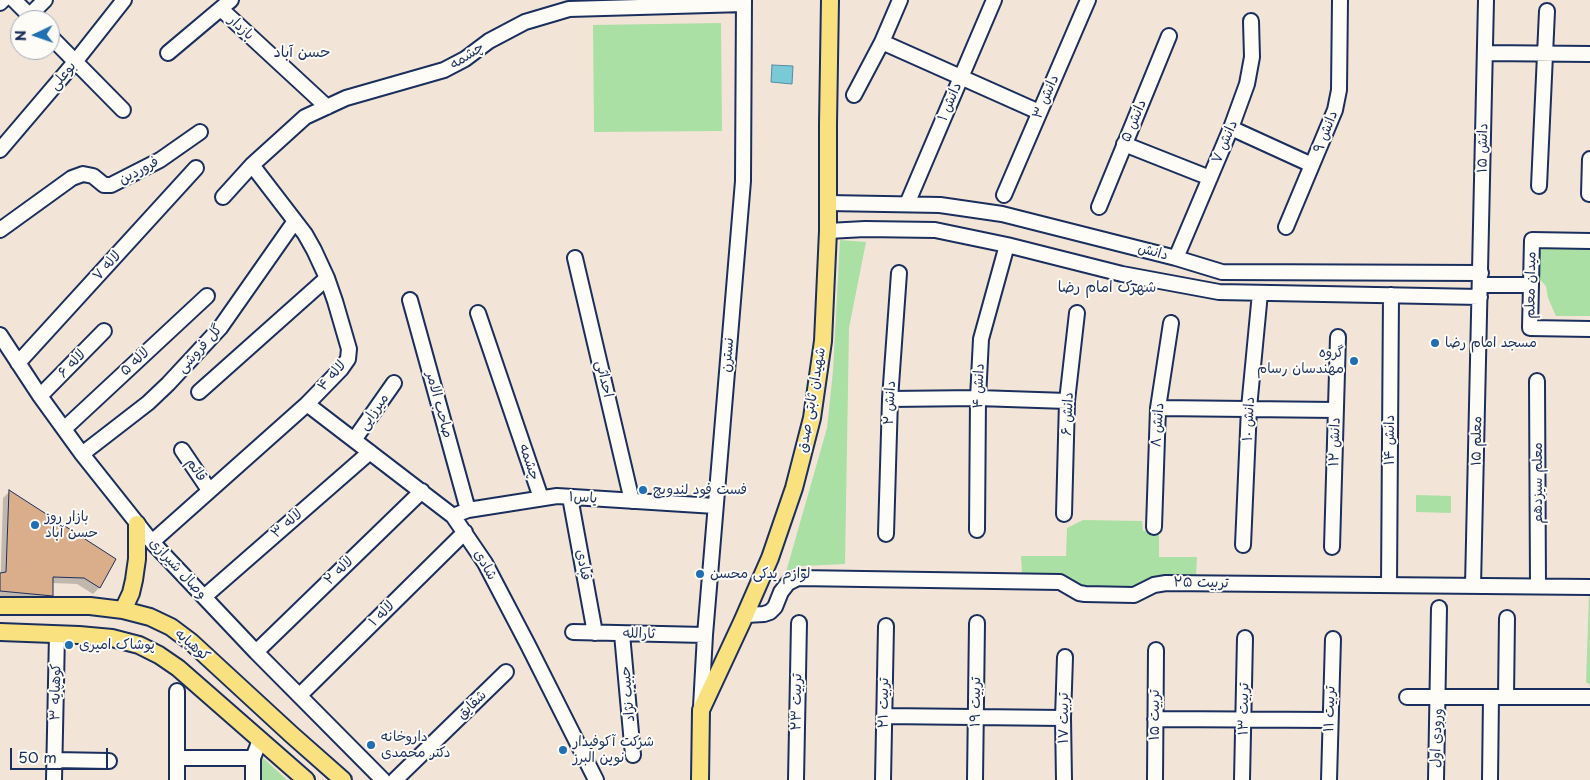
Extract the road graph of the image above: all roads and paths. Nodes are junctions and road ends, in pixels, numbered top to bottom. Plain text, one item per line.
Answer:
1 (3, 0) edge
2 (14, 0) edge
3 (124, 0) edge
4 (830, 0) edge
5 (900, 0) edge
6 (994, 0) edge
7 (1088, 0) edge
8 (1340, 0) edge
9 (1486, 0) edge
10 (744, 2) edge
11 (0, 3) edge
12 (226, 4) edge
13 (568, 4) edge
14 (24, 10) edge
15 (1547, 11) dead end
16 (1251, 22) dead end
17 (1169, 36) dead end
18 (882, 42) junction
19 (60, 46) edge
20 (168, 53) dead end
21 (1486, 53) junction
22 (1545, 54) junction
23 (1590, 54) edge
24 (76, 62) junction
25 (961, 77) junction
26 (854, 95) dead end
27 (327, 107) junction
28 (123, 110) dead end
29 (1039, 112) junction
30 (1231, 128) junction
31 (200, 132) dead end
32 (1124, 144) junction
33 (0, 150) edge
34 (1590, 159) edge
35 (252, 165) junction
36 (1312, 166) junction
37 (196, 168) dead end
38 (1210, 178) junction
39 (1539, 186) dead end
40 (1589, 194) dead end
41 (1004, 195) dead end
42 (224, 197) dead end
43 (828, 203) junction
44 (907, 204) junction
45 (1099, 207) dead end
46 (295, 221) junction
47 (1286, 228) dead end
48 (0, 230) edge
49 (828, 231) junction
50 (1590, 241) edge
51 (1007, 245) junction
52 (575, 258) dead end
53 (1176, 258) junction
54 (899, 272) dead end
55 (1222, 272) junction
56 (327, 278) junction
57 (1481, 285) junction
58 (1531, 285) junction
59 (1219, 292) junction
60 (1260, 293) junction
61 (1391, 295) junction
62 (207, 296) dead end
63 (410, 300) dead end
64 (478, 313) dead end
65 (1077, 314) dead end
66 (1171, 323) dead end
67 (1590, 329) edge
68 (104, 331) dead end
69 (0, 335) edge
70 (1338, 337) dead end
71 (18, 363) junction
72 (1537, 380) dead end
73 (394, 383) dead end
74 (198, 392) dead end
75 (40, 396) junction
76 (978, 398) junction
77 (890, 399) junction
78 (1067, 401) junction
79 (307, 404) junction
80 (1158, 408) junction
81 (1249, 408) junction
82 (1336, 410) junction
83 (64, 429) junction
84 (354, 440) junction
85 (182, 450) dead end
86 (370, 452) junction
87 (82, 454) junction
88 (209, 490) junction
89 (422, 491) junction
90 (570, 497) junction
91 (541, 498) junction
92 (632, 501) junction
93 (715, 506) junction
94 (468, 510) junction
95 (1064, 514) dead end
96 (453, 516) junction
97 (137, 524) junction
98 (1154, 527) dead end
99 (977, 530) dead end
100 (465, 532) junction
101 (886, 534) dead end
102 (152, 542) junction
103 (1243, 545) dead end
104 (1332, 547) dead end
105 (1389, 585) junction
106 (1474, 586) junction
107 (1538, 586) junction
108 (1590, 587) edge
109 (204, 597) junction
110 (0, 606) edge
111 (1439, 608) dead end
112 (123, 610) junction
113 (746, 615) junction
114 (1507, 618) dead end
115 (799, 623) dead end
116 (977, 623) dead end
117 (886, 626) dead end
118 (0, 632) edge
119 (573, 632) dead end
120 (595, 633) junction
121 (57, 634) junction
122 (622, 634) junction
123 (704, 635) junction
124 (1245, 638) dead end
125 (1332, 639) dead end
126 (1156, 650) dead end
127 (256, 652) junction
128 (1065, 656) dead end
129 (506, 672) dead end
130 (177, 691) dead end
131 (300, 695) junction
132 (1407, 696) dead end
133 (1438, 697) junction
134 (1491, 697) junction
135 (1506, 697) junction
136 (1590, 697) edge
137 (701, 710) junction
138 (884, 716) junction
139 (976, 717) junction
140 (1063, 718) junction
141 (1155, 719) junction
142 (1243, 719) junction
143 (1330, 720) junction
144 (292, 735) junction
145 (260, 740) junction
146 (311, 751) junction
147 (633, 755) dead end
148 (279, 756) junction
149 (177, 758) junction
150 (253, 758) junction
151 (54, 760) junction
152 (109, 761) dead end
153 (300, 775) edge
154 (591, 778) edge
155 (54, 780) edge
156 (176, 780) edge
157 (253, 780) edge
158 (343, 780) edge
159 (383, 780) edge
160 (395, 780) edge
161 (700, 780) edge
162 (796, 780) edge
163 (883, 780) edge
164 (976, 780) edge
165 (1064, 780) edge
166 (1155, 780) edge
167 (1242, 780) edge
168 (1328, 780) edge
169 (1436, 780) edge
170 (1490, 780) edge

1 - 11 street
2 - 14 street
3 - 24 street, بوعلی
4 - 43 main road, شهیدان ثابتی صدق
5 - 18 street
6 - 25 street, دانش ۱
7 - 29 street, دانش ۳
8 - 36 street, دانش ۹
9 - 21 street, دانش ۱۵
10 - 13 street, چشمه
10 - 93 street, نسترن
12 - 20 street
12 - 27 street, بازدار
13 - 27 street, چشمه
15 - 22 street
16 - 30 street, دانش ۷
17 - 32 street, دانش ۵
18 - 25 street
18 - 26 street
19 - 24 street
21 - 22 street
21 - 57 street, دانش ۱۵
22 - 23 street
22 - 39 street
24 - 28 street
24 - 33 street, بوعلی
25 - 29 street
25 - 44 street, دانش ۱
27 - 35 street, چشمه
29 - 41 street, دانش ۳
30 - 36 street
30 - 38 street, دانش ۷
31 - 48 street, فروردین
32 - 38 street
32 - 45 street, دانش ۵
34 - 40 street
35 - 42 street, چشمه
35 - 46 street, لاله ۴
36 - 47 street, دانش ۹
37 - 71 street, لاله ۷
38 - 53 street, دانش ۷
43 - 44 street, دانش
43 - 49 main road, شهیدان ثابتی صدق
44 - 53 street, دانش
46 - 56 street, لاله ۴
46 - 87 street, گل فروشی
49 - 51 street, دانش
49 - 113 main road, شهیدان ثابتی صدق
50 - 58 street, میدان معلم
51 - 59 street, دانش
51 - 76 street, دانش ۴
52 - 92 street, احداثی
53 - 55 street, دانش
54 - 77 street, دانش ۲
55 - 57 street, دانش
55 - 59 street
56 - 74 street
56 - 79 street, لاله ۴
57 - 58 street
57 - 61 street, دانش
57 - 106 street, معلم ۱۵
58 - 67 street, میدان معلم
59 - 60 street, دانش
60 - 61 street, دانش
60 - 81 street, دانش ۱۰
61 - 105 street, دانش ۱۴
62 - 83 street, لاله ۵
63 - 94 street, صاحب الامر
64 - 91 street, چشمه
65 - 78 street, دانش ۶
66 - 80 street, دانش ۸
68 - 75 street, لاله ۶
69 - 71 street, وصال شیرازی
70 - 82 street, دانش ۱۲
71 - 75 street, وصال شیرازی
72 - 107 street, معلم سیزدهم
73 - 84 street, میرزایی
75 - 83 street, وصال شیرازی
76 - 77 street
76 - 78 street
76 - 99 street, دانش ۴
77 - 101 street, دانش ۲
78 - 95 street, دانش ۶
79 - 84 street, شادی
79 - 88 street, لاله ۴
80 - 81 street
80 - 98 street, دانش ۸
81 - 82 street
81 - 103 street, دانش ۱۰
82 - 104 street, دانش ۱۲
83 - 87 street, وصال شیرازی
84 - 86 street, شادی
85 - 88 street, قائم
86 - 89 street, شادی
86 - 109 street, لاله ۳
87 - 97 street, وصال شیرازی
88 - 102 street, لاله ۴
89 - 96 street, شادی
89 - 127 street, لاله ۲
90 - 91 street, یاس۱
90 - 92 street, یاس۱
90 - 120 street, قبادی
91 - 94 street, یاس۱
92 - 93 street, یاس۱
93 - 123 street, نسترن
94 - 96 street, یاس۱
96 - 100 street, شادی
97 - 102 street, وصال شیرازی
97 - 112 main road
100 - 131 street, لاله ۱
100 - 154 street, شادی
102 - 109 street, وصال شیرازی
105 - 106 street, تربیت ۲۵
105 - 113 street, تربیت ۲۵
106 - 107 street, تربیت ۲۵
107 - 108 street, تربیت ۲۵
109 - 127 street, وصال شیرازی
110 - 112 main road, کوهپایه
111 - 133 street, ورودی اول
112 - 144 main road, کوهپایه
113 - 137 main road, شهیدان ثابتی صدق
114 - 135 street
115 - 162 street, تربیت ۲۳
116 - 139 street, تربیت ۱۹
117 - 138 street, تربیت ۲۱
118 - 121 main road, کوهپایه
119 - 120 street, ثارالله
120 - 122 street, ثارالله
121 - 145 main road, کوهپایه
121 - 151 street, کوهپایه ۳
122 - 123 street, ثارالله
122 - 147 street, حبیب نژاد
123 - 137 street, نسترن
124 - 142 street, تربیت ۱۳
125 - 143 street, تربیت ۱۱
126 - 141 street, تربیت ۱۵
127 - 131 street, وصال شیرازی
128 - 140 street, تربیت ۱۷
129 - 160 street, شقایق
130 - 149 street
131 - 159 street, وصال شیرازی
132 - 133 street
133 - 134 street
133 - 169 street, ورودی اول
134 - 135 street
134 - 170 street
135 - 136 street
137 - 161 main road, شهیدان ثابتی صدق
138 - 139 street
138 - 163 street, تربیت ۲۱
139 - 140 street
139 - 164 street, تربیت ۱۹
140 - 165 street, تربیت ۱۷
141 - 142 street
141 - 166 street, تربیت ۱۵
142 - 143 street
142 - 167 street, تربیت ۱۳
143 - 168 street, تربیت ۱۱
144 - 146 main road, کوهپایه
144 - 148 main road
145 - 148 main road, کوهپایه
145 - 150 street
146 - 153 main road
146 - 158 main road, کوهپایه
148 - 153 main road, کوهپایه
149 - 150 street
149 - 156 street
150 - 157 street
151 - 152 street
151 - 155 street, کوهپایه ۳

